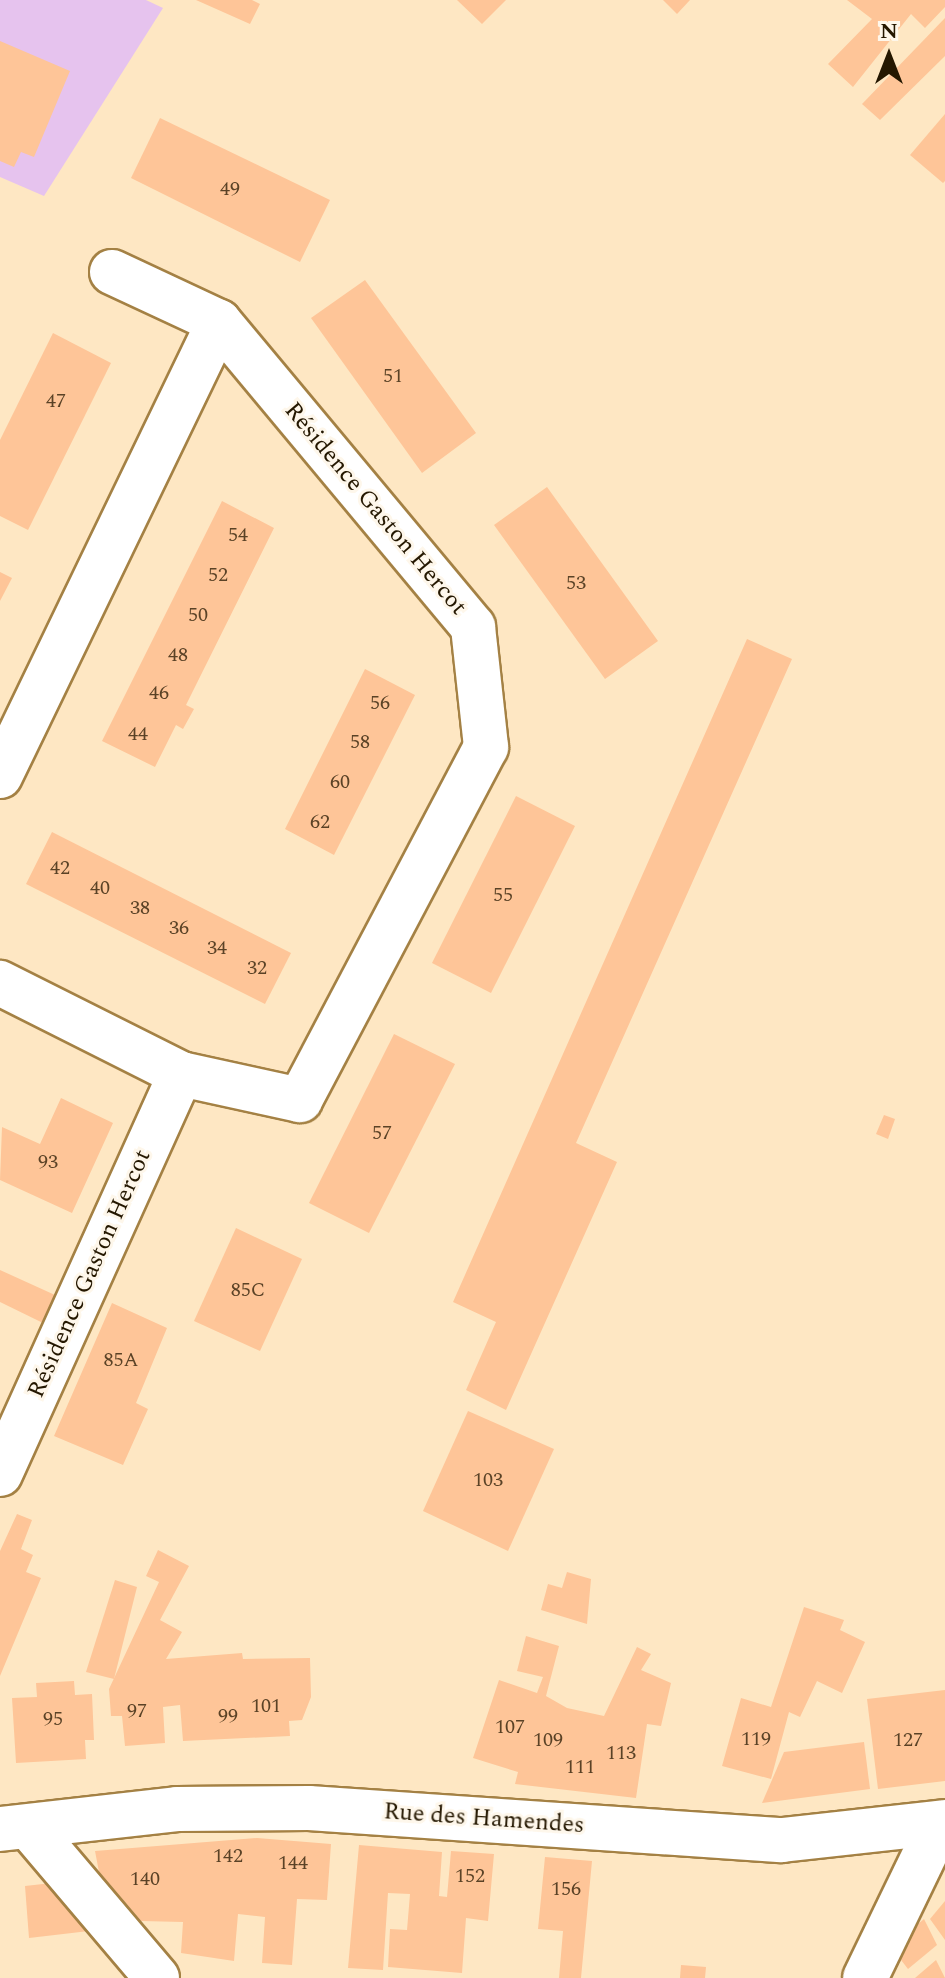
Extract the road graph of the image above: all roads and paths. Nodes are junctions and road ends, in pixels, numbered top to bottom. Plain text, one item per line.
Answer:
1 (112, 272) dead end
2 (219, 322) junction
3 (0, 776) edge
4 (0, 983) edge
5 (181, 1074) junction
6 (0, 1474) edge
7 (942, 1822) edge
8 (14, 1828) edge
9 (157, 1978) edge
10 (865, 1978) edge

1 - 2 street
2 - 3 street
2 - 5 street, Résidence Gaston Hercot
4 - 5 street, Résidence Gaston Hercot
5 - 6 street, Résidence Gaston Hercot
7 - 8 street, Rue des Hamendes
7 - 10 street, Rue des Hamendes
8 - 9 street, Rue des Hamendes

